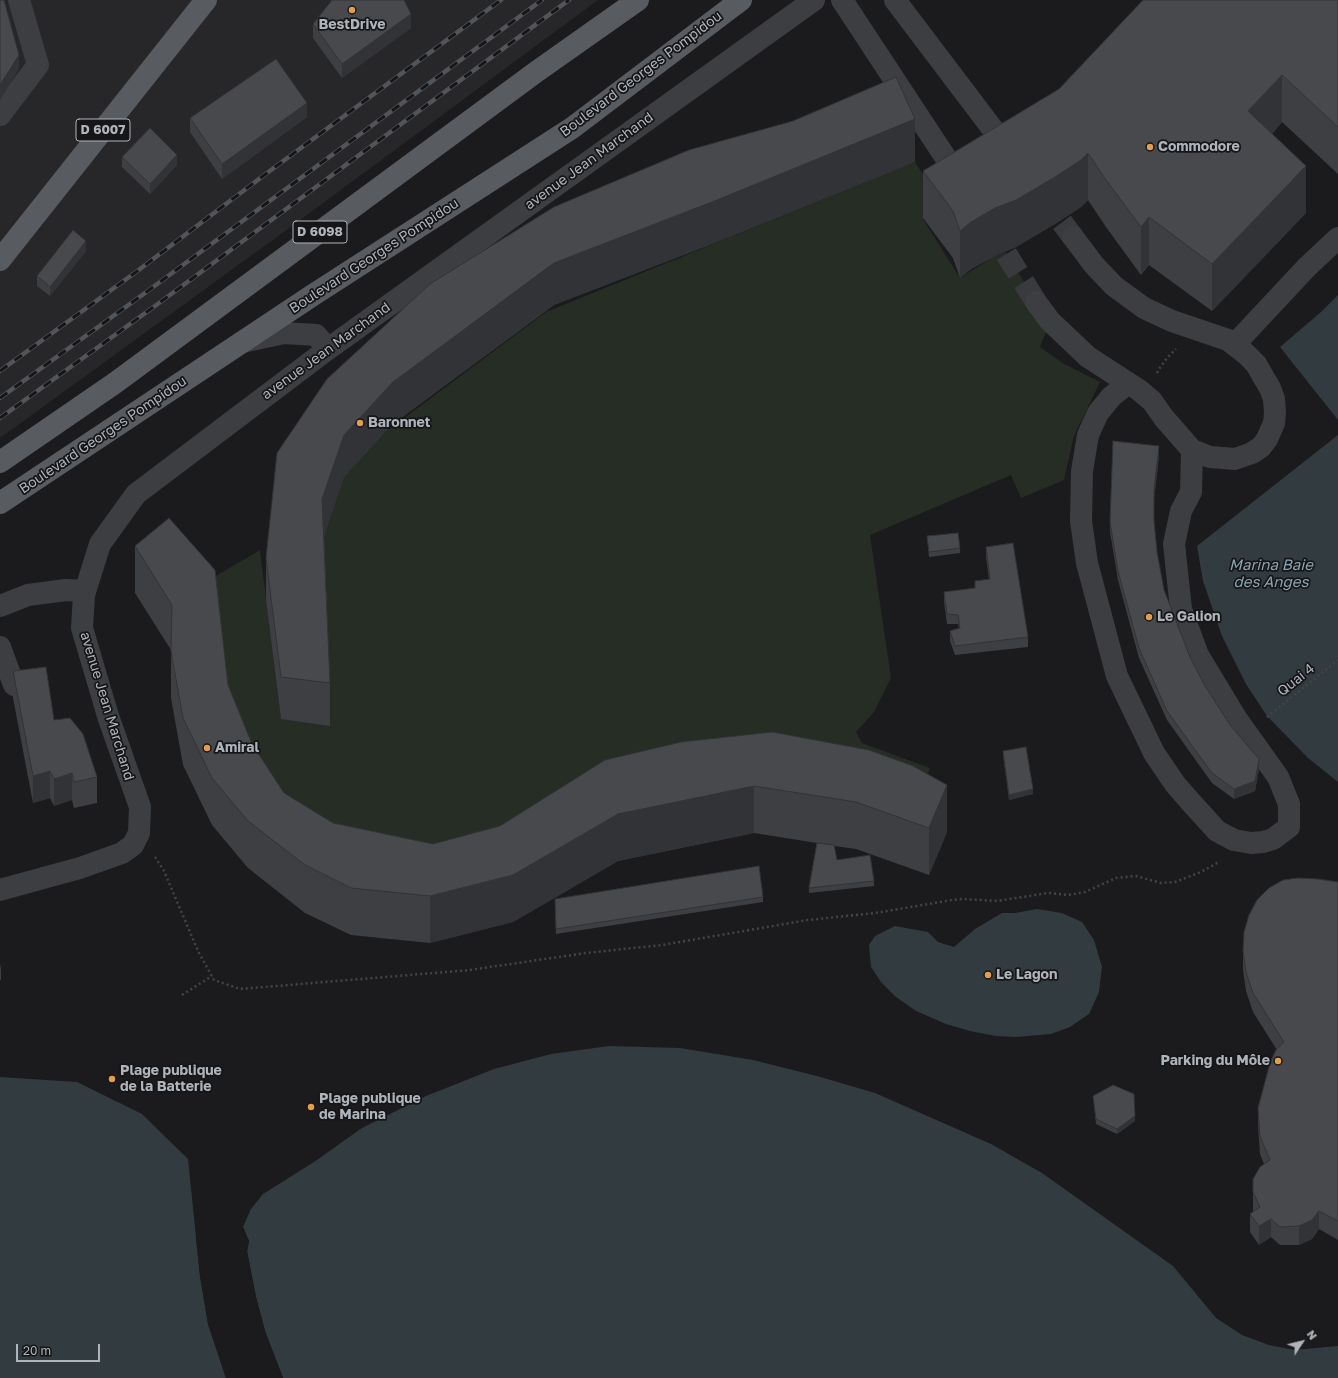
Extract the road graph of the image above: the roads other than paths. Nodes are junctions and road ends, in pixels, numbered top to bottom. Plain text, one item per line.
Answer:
1 (18, 0) edge
2 (206, 0) edge
3 (638, 0) edge
4 (741, 0) edge
5 (814, 0) edge
6 (842, 0) edge
7 (895, 0) edge
8 (0, 115) edge
9 (1006, 148) edge
10 (961, 181) edge
11 (1073, 237) tunnel mouth
12 (1338, 238) edge
13 (0, 260) edge
14 (1036, 302) tunnel mouth
15 (242, 342) junction
16 (1235, 344) junction
17 (328, 349) junction
18 (1128, 383) junction
19 (1192, 450) junction
20 (0, 462) edge
21 (0, 503) edge
22 (85, 591) junction
23 (0, 606) edge
24 (0, 647) edge
25 (14, 685) edge
26 (0, 890) edge

1 - 8 street
2 - 13 main road, D 6007
3 - 20 main road, D 6098
4 - 15 main road, Boulevard Georges Pompidou
5 - 17 street, avenue Jean Marchand
6 - 10 street
7 - 9 street
11 - 16 street
12 - 16 street
14 - 18 street
15 - 17 street
15 - 21 main road, Boulevard Georges Pompidou
16 - 19 street
17 - 22 street, avenue Jean Marchand
18 - 19 street
18 - 19 street
22 - 23 street
22 - 26 street, avenue Jean Marchand
24 - 25 street

